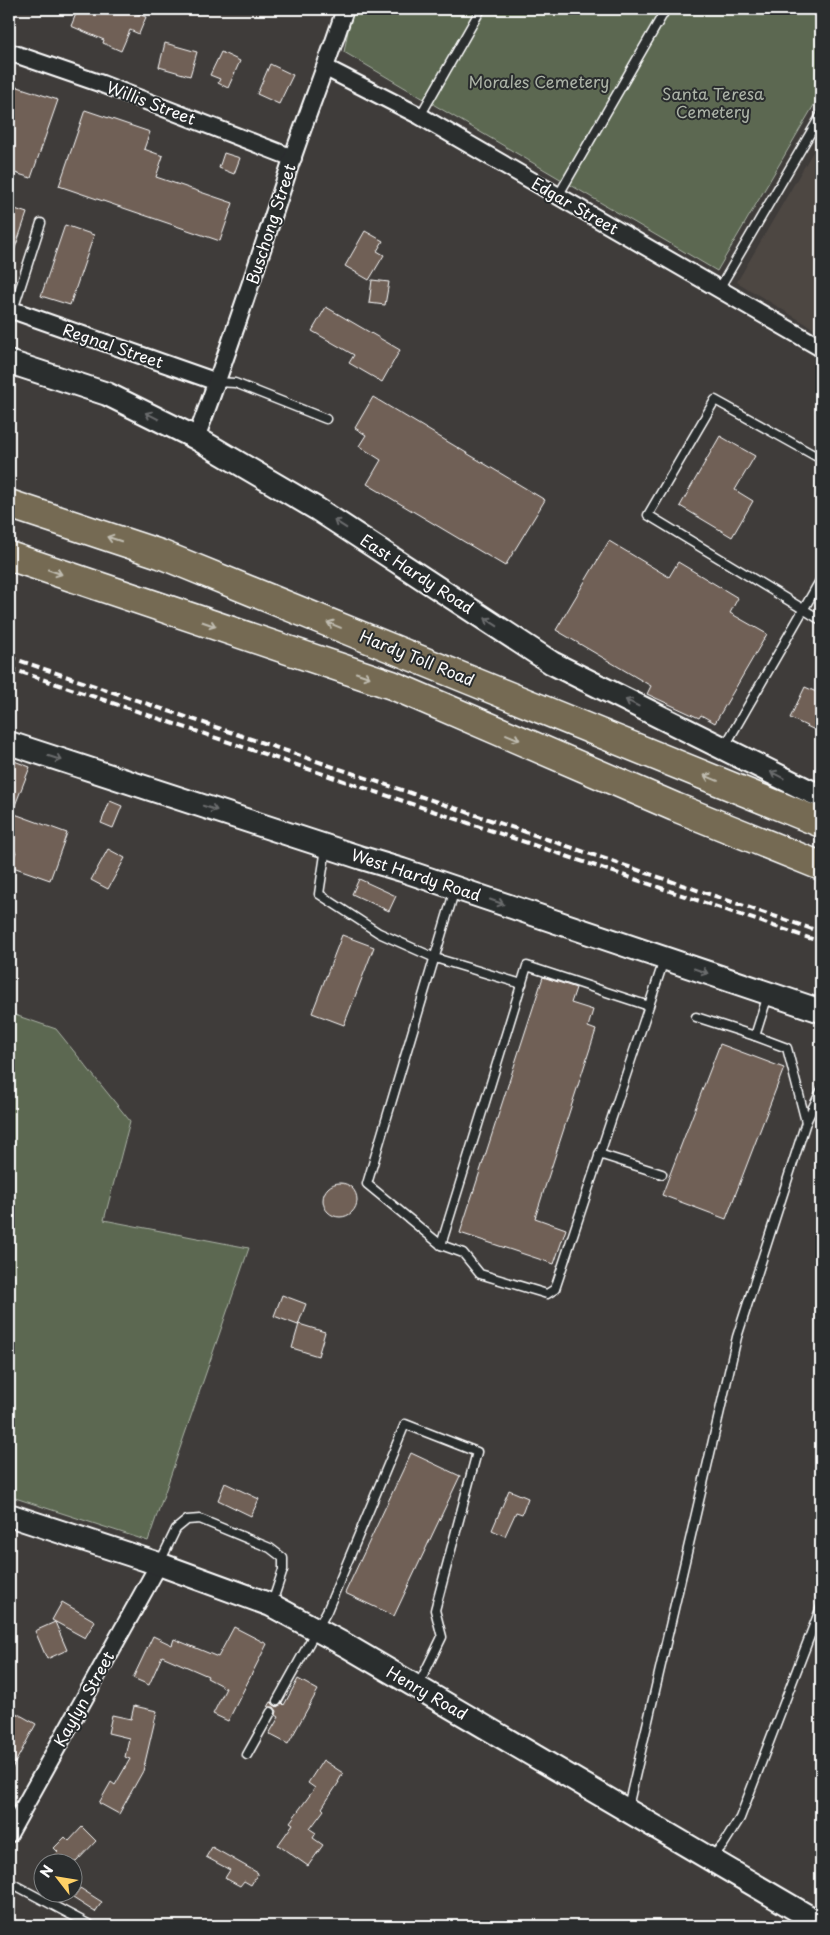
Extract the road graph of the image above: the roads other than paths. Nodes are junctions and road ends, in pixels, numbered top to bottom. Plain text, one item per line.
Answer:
1 (345, 9) edge
2 (481, 9) edge
3 (666, 9) edge
4 (9, 52) edge
5 (326, 68) junction
6 (821, 115) edge
7 (420, 116) junction
8 (293, 158) junction
9 (558, 196) junction
10 (41, 223) dead end
11 (719, 289) junction
12 (11, 310) edge
13 (821, 348) edge
14 (9, 362) edge
15 (217, 382) junction
16 (326, 419) dead end
17 (196, 438) junction
18 (821, 459) edge
19 (9, 504) edge
20 (9, 556) edge
21 (821, 579) edge
22 (805, 610) junction
23 (821, 620) edge
24 (9, 743) edge
25 (724, 749) junction
26 (821, 796) edge
27 (821, 823) edge
28 (327, 847) junction
29 (821, 866) edge
30 (456, 888) junction
31 (435, 958) junction
32 (665, 958) junction
33 (522, 984) junction
34 (768, 993) junction
35 (649, 1006) junction
36 (821, 1011) edge
37 (696, 1017) dead end
38 (755, 1036) junction
39 (821, 1091) edge
40 (806, 1122) junction
41 (599, 1154) junction
42 (662, 1174) dead end
43 (441, 1245) junction
44 (9, 1514) edge
45 (159, 1564) junction
46 (271, 1605) junction
47 (821, 1607) edge
48 (317, 1629) junction
49 (417, 1688) junction
50 (277, 1701) dead end
51 (270, 1712) dead end
52 (247, 1755) dead end
53 (627, 1810) junction
54 (9, 1834) edge
55 (710, 1859) junction
56 (9, 1882) edge
57 (821, 1924) edge
58 (92, 1926) edge

1 - 5 street, Buschong Street
2 - 7 lane
3 - 9 lane
4 - 8 street, Willis Street
5 - 7 street, Edgar Street
5 - 8 street, Buschong Street
6 - 11 lane
7 - 9 street, Edgar Street
8 - 15 street, Buschong Street
9 - 11 street, Edgar Street
10 - 12 lane
11 - 13 street, Edgar Street
12 - 15 street, Regnal Street
17 -> 14 main road, East Hardy Road
15 - 16 lane
15 - 17 street, Buschong Street
25 -> 17 main road, East Hardy Road
18 - 22 lane
27 -> 19 highway, Hardy Toll Road
20 -> 29 highway
21 - 22 lane
22 - 23 lane
22 - 25 lane
24 -> 28 main road, West Hardy Road
26 -> 25 main road, East Hardy Road
28 - 30 main road, West Hardy Road
28 - 31 lane
30 - 31 lane
30 -> 32 main road, West Hardy Road
31 - 33 lane
31 - 43 lane
32 -> 34 main road, West Hardy Road
32 - 35 lane
33 - 35 lane
33 - 43 lane
34 - 36 main road, West Hardy Road
34 - 38 lane
35 - 41 lane
37 - 38 lane
38 - 40 lane
39 - 40 lane
40 - 53 lane
41 - 42 lane
41 - 43 lane
44 - 45 main road, Henry Road
45 - 46 main road, Henry Road
45 - 46 lane
45 - 54 street, Kaylyn Street
46 - 48 main road, Henry Road
47 - 55 lane
48 - 49 main road, Henry Road
48 - 49 lane
48 - 50 lane
49 - 53 main road, Henry Road
51 - 52 lane
53 - 55 main road, Henry Road
55 - 57 main road, Henry Road
56 - 58 lane

